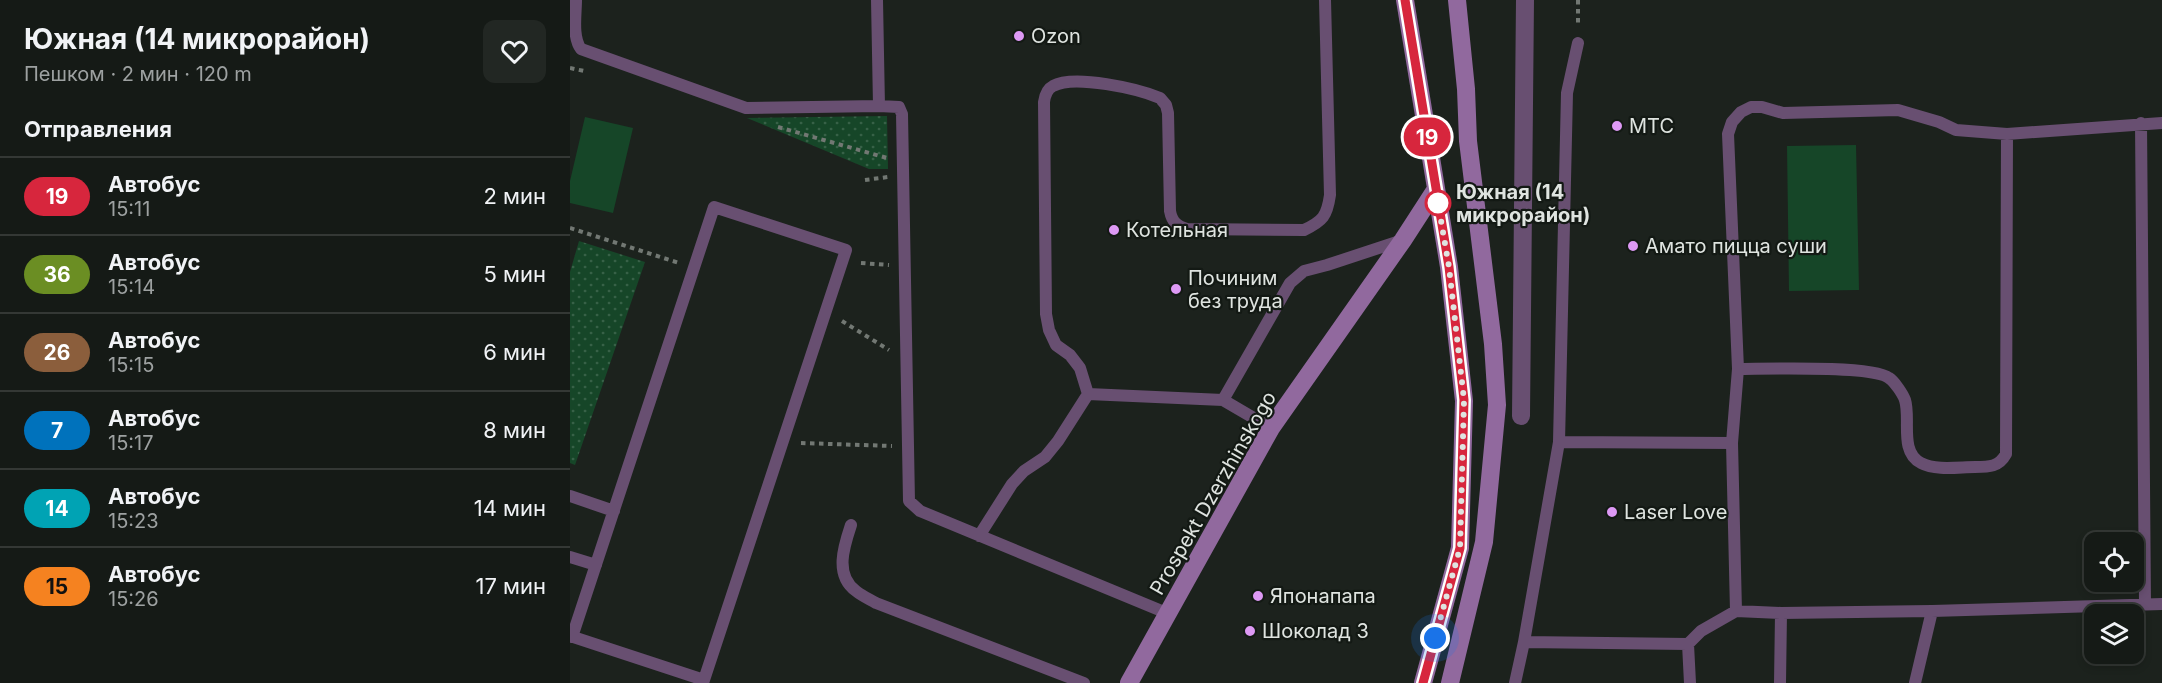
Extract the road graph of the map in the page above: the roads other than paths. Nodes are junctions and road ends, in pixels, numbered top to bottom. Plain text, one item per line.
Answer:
1 (576, 0) edge
2 (877, 0) edge
3 (1325, 0) edge
4 (1405, 0) edge
5 (1457, 0) edge
6 (1525, 0) edge
7 (1578, 43) road end
8 (879, 106) junction
9 (2141, 123) junction
10 (2162, 123) edge
11 (2007, 134) junction
12 (1436, 189) junction
13 (1443, 232) junction
14 (1403, 240) junction
15 (1738, 369) junction
16 (1088, 394) junction
17 (1223, 400) junction
18 (1521, 416) dead end
19 (1271, 428) junction
20 (1559, 442) junction
21 (1732, 443) junction
22 (570, 496) edge
23 (614, 511) junction
24 (851, 525) dead end
25 (979, 536) junction
26 (570, 557) edge
27 (596, 565) junction
28 (2145, 604) junction
29 (2162, 604) edge
30 (1736, 611) junction
31 (1932, 611) junction
32 (1780, 613) junction
33 (1169, 614) junction
34 (571, 636) edge
35 (1524, 642) junction
36 (1688, 644) junction
37 (703, 681) edge
38 (1084, 683) edge
39 (1129, 683) edge
40 (1423, 683) edge
41 (1450, 683) edge
42 (1515, 683) edge
43 (1690, 683) edge
44 (1780, 683) edge
45 (1914, 683) edge

1 - 8 lane
2 - 8 lane
3 - 16 lane
4 - 12 street
5 - 41 street
6 - 18 street
7 - 20 lane
8 - 25 lane
9 - 10 lane
9 - 11 lane
9 - 28 lane
11 - 15 lane
11 - 15 lane
12 - 13 street
12 - 14 street, Prospekt Dzerzhinskogo
13 - 14 street
13 - 40 street
14 - 17 lane
14 - 19 street, Prospekt Dzerzhinskogo
15 - 21 lane
16 - 17 lane
16 - 25 lane
17 - 19 lane
19 - 33 street, Prospekt Dzerzhinskogo
20 - 21 lane
20 - 35 lane
21 - 30 lane
22 - 23 lane
23 - 27 lane
23 - 37 lane
24 - 38 lane
25 - 33 lane
26 - 27 lane
27 - 34 lane
28 - 29 lane
28 - 31 lane
30 - 32 lane
30 - 36 lane
31 - 32 lane
31 - 45 lane
32 - 44 lane
33 - 39 street, Prospekt Dzerzhinskogo
34 - 37 lane
35 - 36 lane
35 - 42 lane
36 - 43 lane

